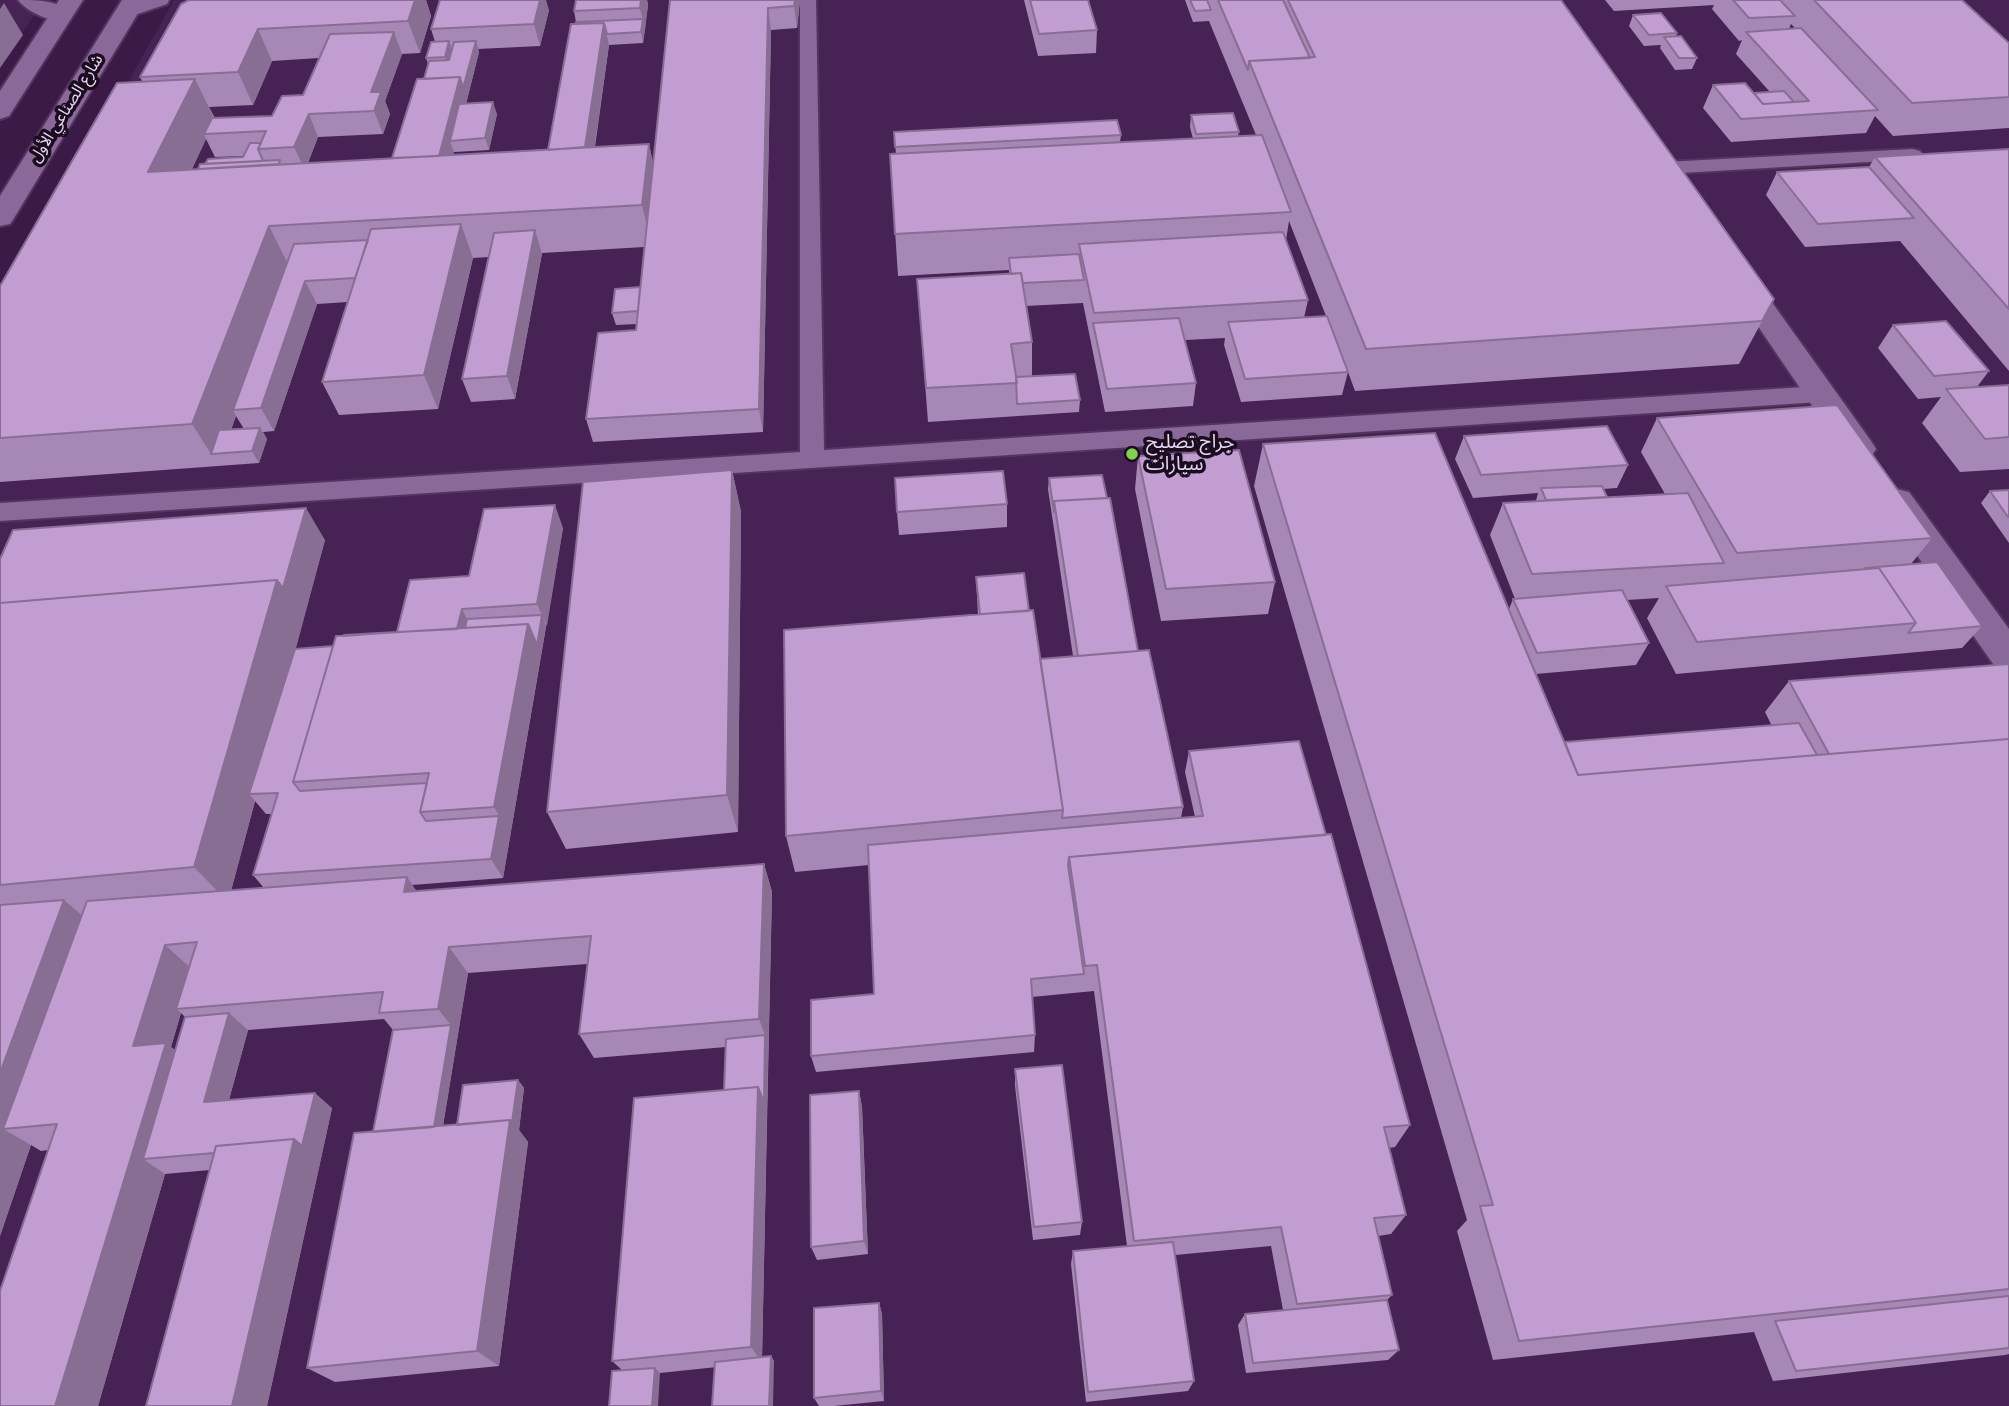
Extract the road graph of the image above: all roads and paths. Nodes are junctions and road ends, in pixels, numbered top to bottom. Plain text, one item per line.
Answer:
1 (30, 0) edge
2 (161, 0) edge
3 (808, 0) edge
4 (130, 6) edge
5 (66, 8) edge
6 (0, 111) edge
7 (1926, 154) edge
8 (1664, 168) edge
9 (0, 218) edge
10 (1718, 247) edge
11 (1820, 394) junction
12 (813, 460) junction
13 (0, 512) edge
14 (2009, 657) edge

1 - 5 main road
2 - 4 lane
3 - 12 lane
4 - 9 main road, شارع الصناعي الأول
5 - 6 main road
7 - 8 lane
10 - 11 main road
11 - 12 lane
11 - 14 main road
12 - 13 lane

